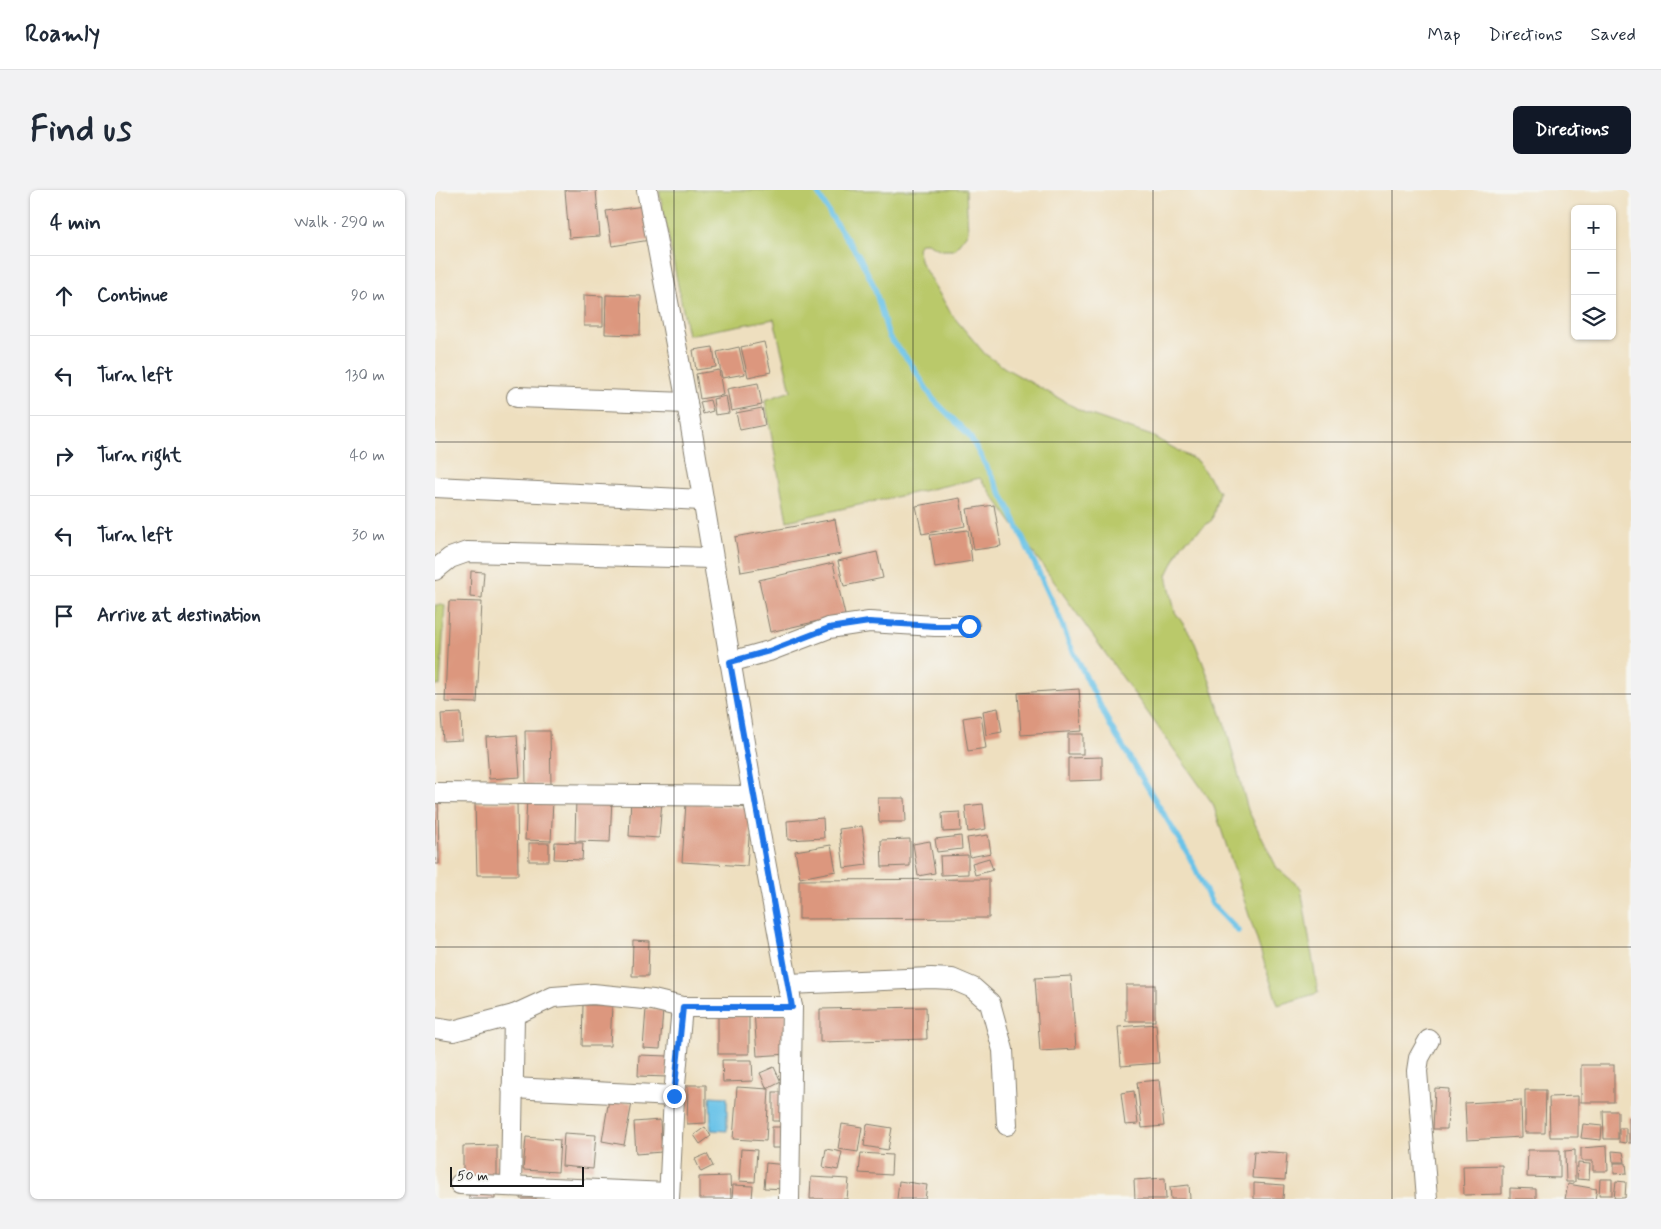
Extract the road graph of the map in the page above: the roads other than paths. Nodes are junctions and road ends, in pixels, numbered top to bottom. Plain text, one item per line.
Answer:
1 (647, 190) edge
2 (517, 397) dead end
3 (687, 404) junction
4 (435, 487) edge
5 (702, 500) junction
6 (712, 558) junction
7 (435, 570) edge
8 (969, 626) dead end
9 (730, 662) junction
10 (435, 793) edge
11 (753, 796) junction
12 (788, 984) junction
13 (683, 1007) junction
14 (792, 1007) junction
15 (514, 1015) junction
16 (435, 1028) edge
17 (1429, 1040) dead end
18 (512, 1088) junction
19 (674, 1096) junction
20 (1007, 1125) dead end
21 (460, 1184) dead end
22 (511, 1186) junction
23 (668, 1196) edge
24 (789, 1199) edge
25 (1427, 1199) edge

1 - 3 street
2 - 3 street
3 - 5 street
4 - 5 street
5 - 6 street
6 - 7 street
6 - 9 street
8 - 9 street
9 - 11 street
10 - 11 street
11 - 12 street
12 - 14 street
12 - 20 street
13 - 14 street
13 - 15 street
13 - 19 street
14 - 24 street
15 - 16 street
15 - 18 street
17 - 25 street
18 - 19 street
18 - 22 street
19 - 23 street
21 - 22 street
22 - 23 street

